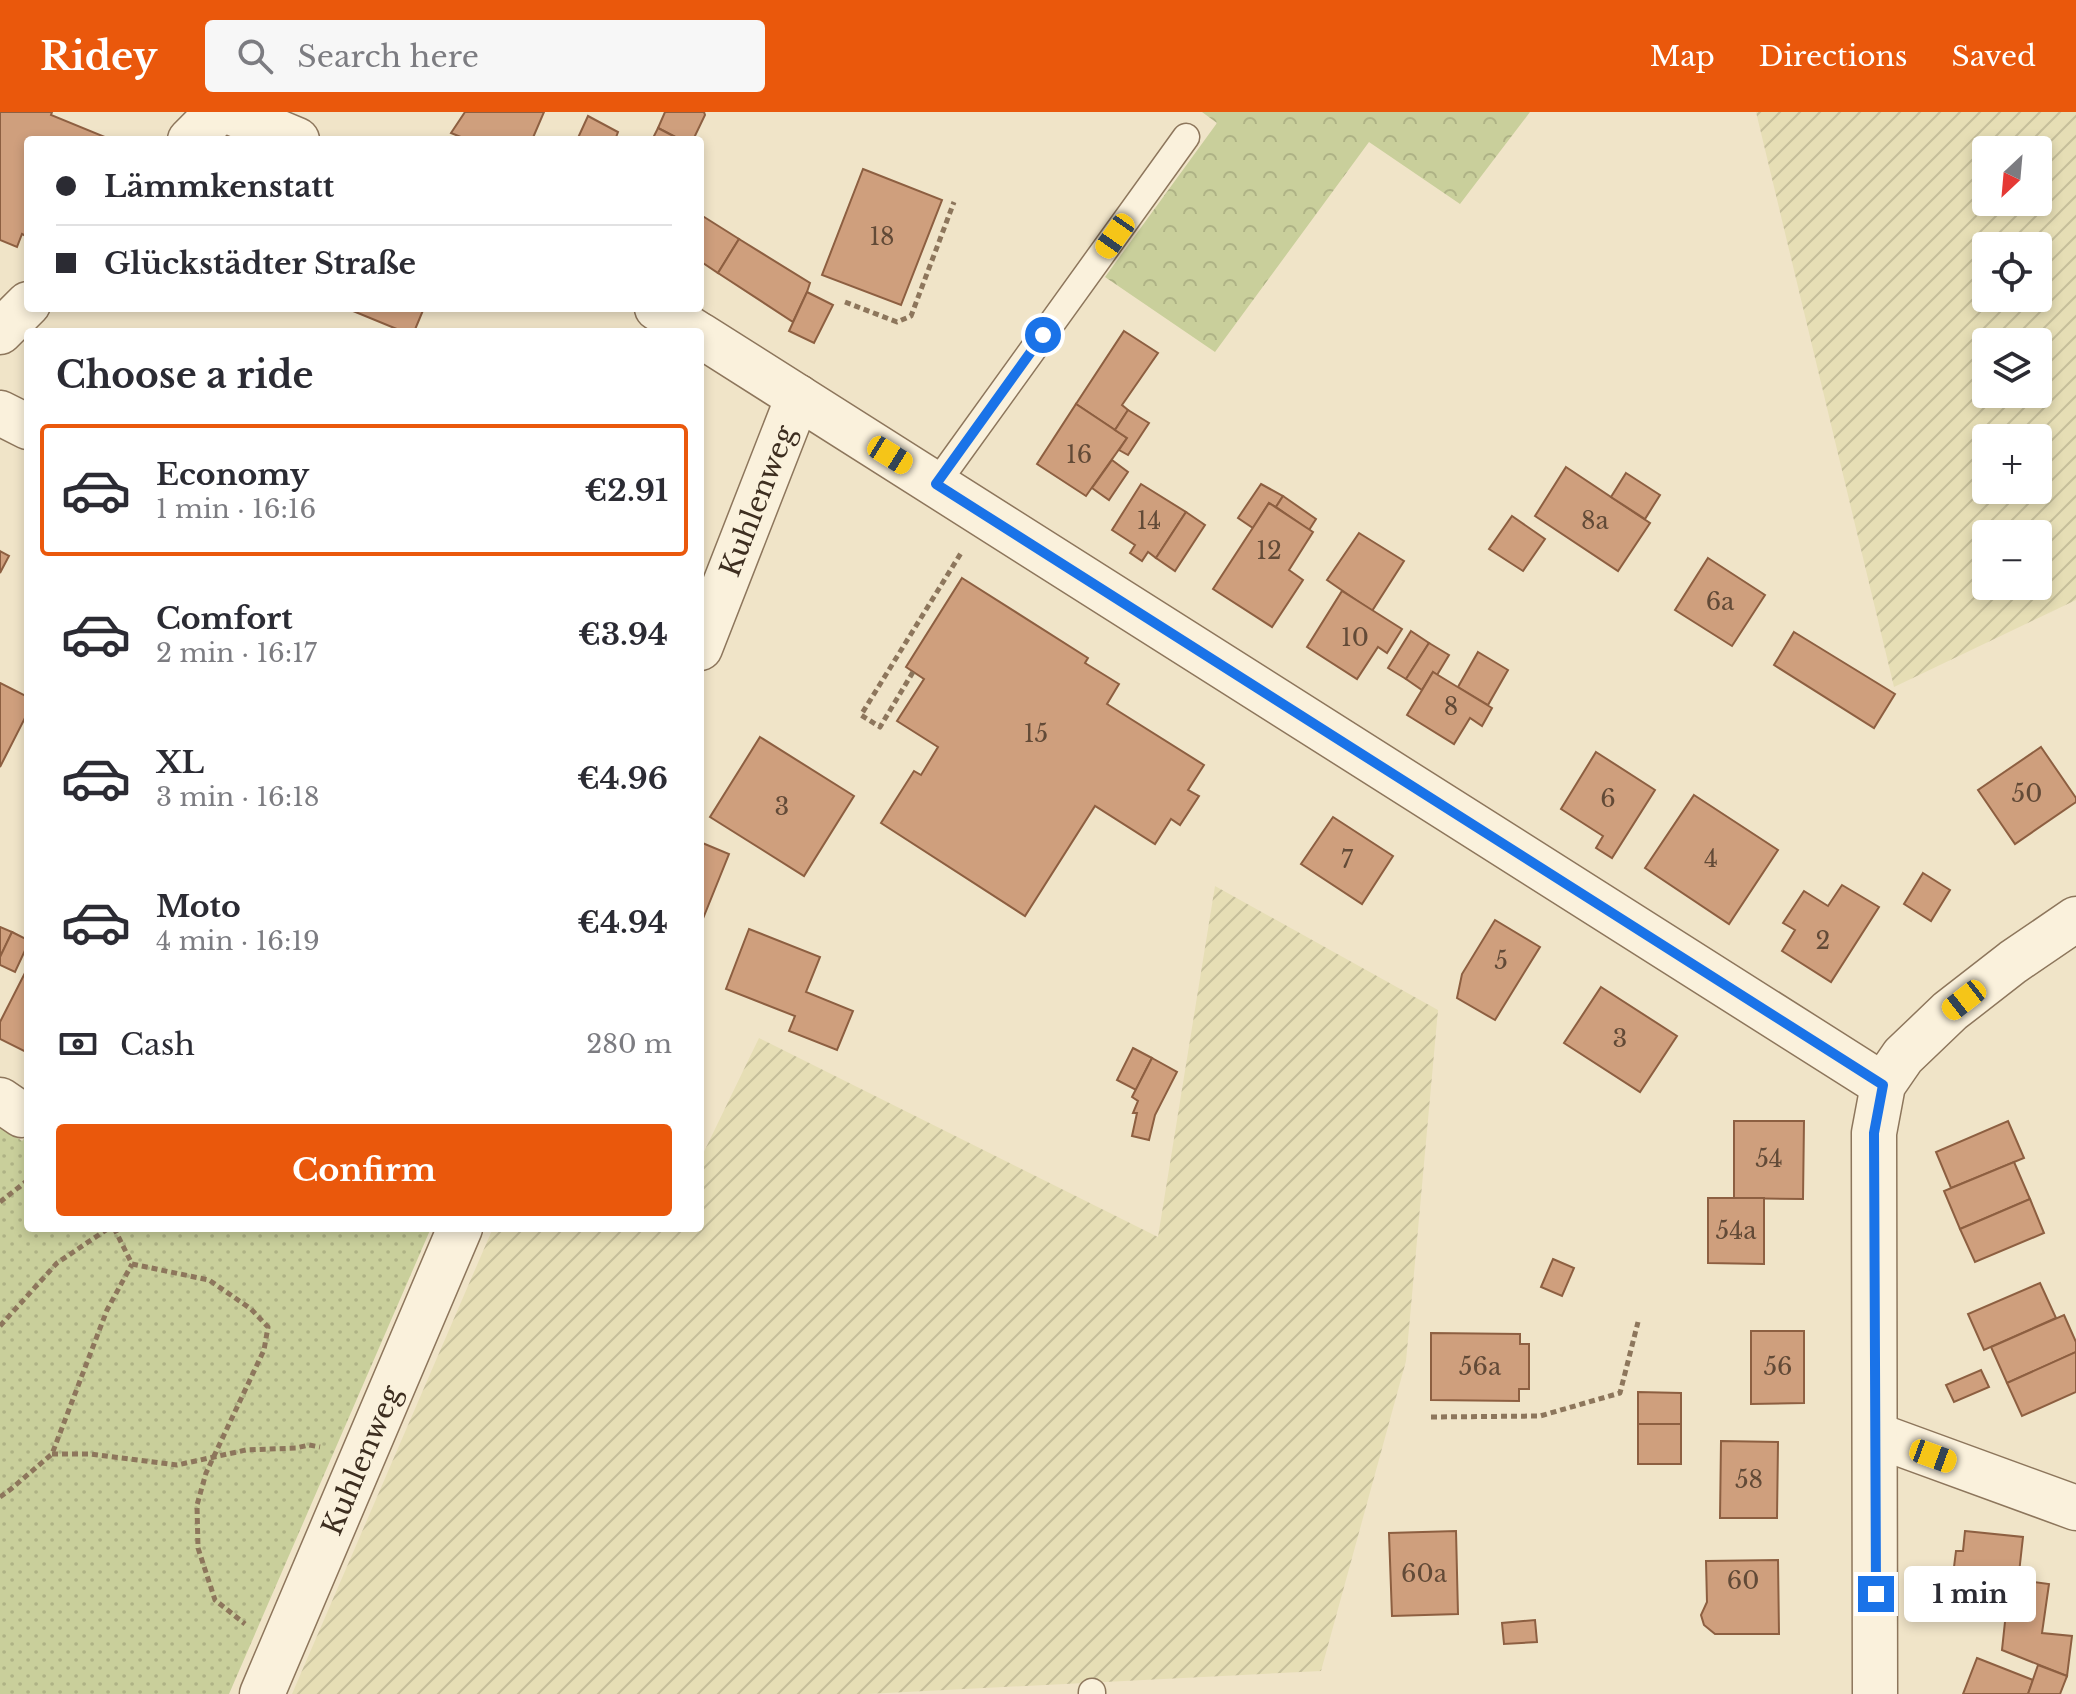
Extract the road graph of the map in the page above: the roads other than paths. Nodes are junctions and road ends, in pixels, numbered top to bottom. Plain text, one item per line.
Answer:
1 (218, 112) edge
2 (230, 112) edge
3 (194, 136) edge
4 (287, 136) edge
5 (1186, 137) dead end
6 (24, 308) edge
7 (663, 312) edge
8 (689, 328) edge
9 (0, 332) edge
10 (704, 338) edge
11 (798, 397) junction
12 (0, 413) edge
13 (24, 425) edge
14 (936, 484) junction
15 (704, 638) edge
16 (2076, 919) edge
17 (1883, 1085) junction
18 (458, 1232) edge
19 (1876, 1435) junction
20 (2076, 1508) edge
21 (262, 1694) edge
22 (1875, 1694) edge

1 - 3 street
2 - 4 street
5 - 14 lane
6 - 9 street
7 - 8 street
10 - 11 street
11 - 14 street
11 - 15 street, Kuhlenweg
12 - 13 street
14 - 17 street
16 - 17 street
17 - 19 street
18 - 21 street, Kuhlenweg
19 - 20 street
19 - 22 street

